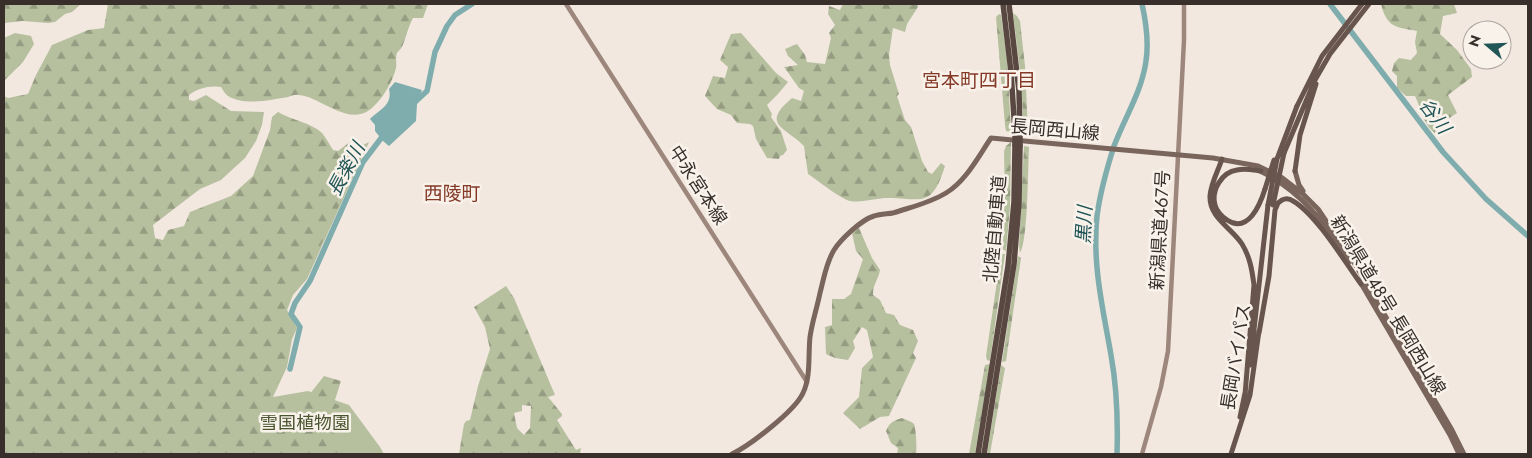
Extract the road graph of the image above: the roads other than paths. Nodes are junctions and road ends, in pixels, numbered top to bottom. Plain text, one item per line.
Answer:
1 (566, 4) edge
2 (1003, 4) edge
3 (1009, 4) edge
4 (1184, 4) edge
5 (1362, 4) edge
6 (1369, 4) edge
7 (1008, 15) junction
8 (1351, 22) junction
9 (1342, 33) junction
10 (1330, 54) junction
11 (1297, 106) junction
12 (1018, 146) junction
13 (1178, 154) junction
14 (1223, 159) junction
15 (1260, 171) junction
16 (1295, 171) junction
17 (1274, 179) junction
18 (1285, 180) junction
19 (1271, 205) junction
20 (1360, 274) junction
21 (1361, 284) junction
22 (1259, 333) junction
23 (806, 382) junction
24 (1245, 395) junction
25 (1237, 432) junction
26 (732, 454) edge
27 (978, 454) edge
28 (984, 454) edge
29 (1142, 454) edge
30 (1231, 454) edge
31 (1458, 454) edge
32 (1464, 454) edge

1 - 23 main road, 中永宮本線
2 - 7 highway, 北陸自動車道
3 - 7 highway, 北陸自動車道
4 - 13 main road, 新潟県道467号
5 - 8 highway, 長岡バイパス
6 - 8 highway, 長岡バイパス
7 - 12 highway, 北陸自動車道, bridge
8 - 9 highway, 長岡バイパス
9 - 10 highway, 長岡バイパス
9 - 11 highway, 長岡バイパス
10 - 16 highway
10 - 19 highway, 長岡バイパス, bridge
11 - 15 highway, bridge
11 - 19 highway, 長岡バイパス, bridge
12 - 27 highway, 北陸自動車道
12 - 28 highway, 北陸自動車道
13 - 14 main road, 長岡西山線
13 - 23 main road, 長岡西山線
13 - 29 main road, 新潟県道467号
14 - 15 main road, 新潟県道48号 長岡西山線
14 - 18 main road, 長岡西山線
14 - 24 highway
15 - 17 main road, 新潟県道48号 長岡西山線
16 - 18 main road
16 - 20 main road, 新潟県道48号 長岡西山線
17 - 18 main road
17 - 21 main road, 新潟県道48号 長岡西山線
18 - 20 main road, 長岡西山線
19 - 22 highway, 長岡バイパス
19 - 24 highway, 長岡バイパス
20 - 32 main road, 新潟県道48号 長岡西山線
21 - 22 highway
21 - 31 main road, 新潟県道48号 長岡西山線
22 - 25 highway, 長岡バイパス
23 - 26 main road, 長岡西山線
24 - 25 highway, 長岡バイパス
25 - 30 highway

